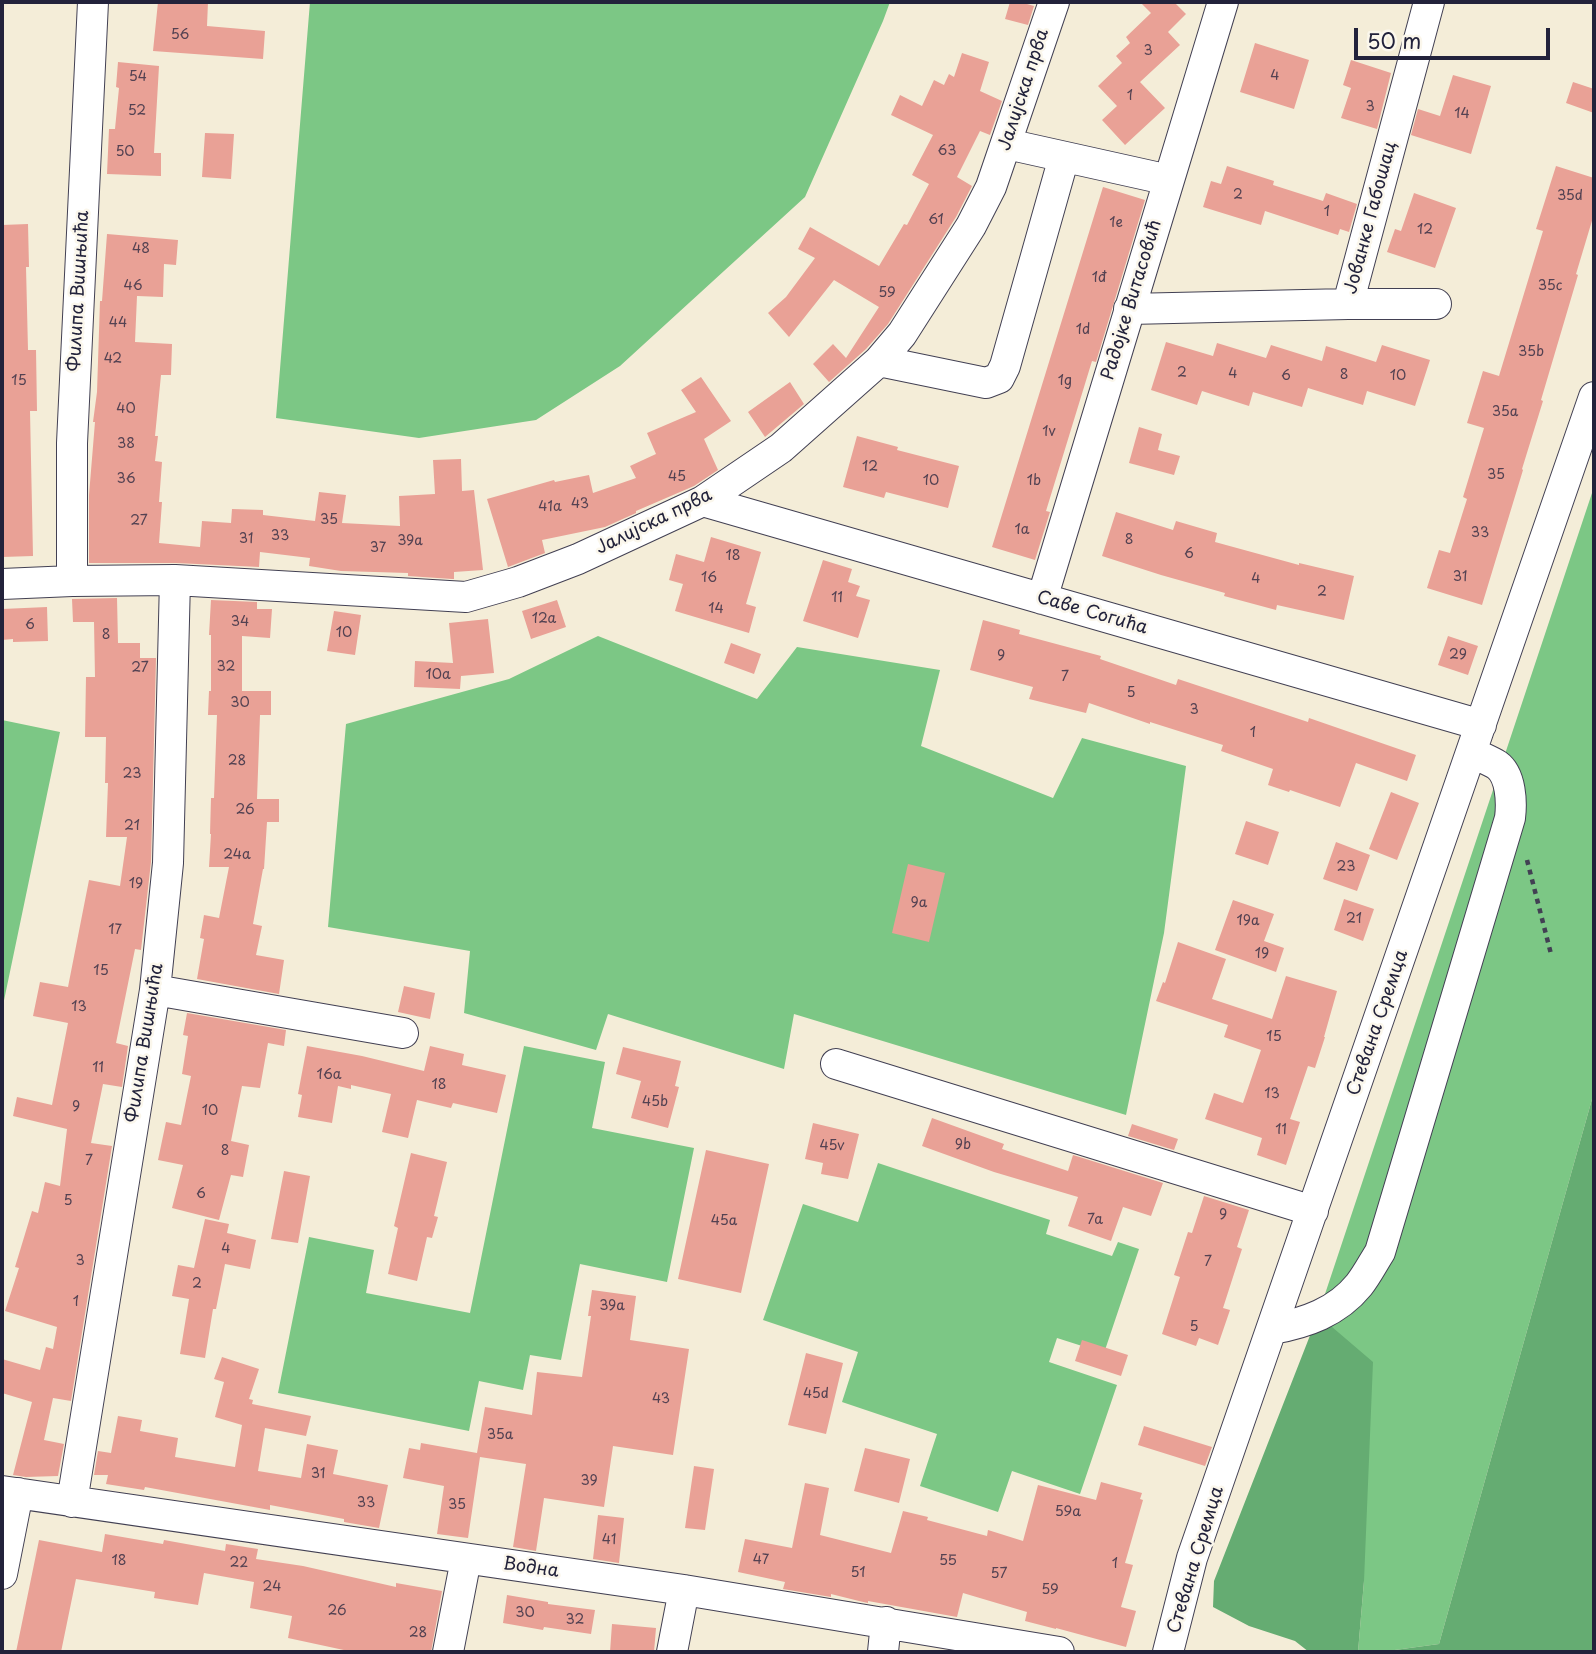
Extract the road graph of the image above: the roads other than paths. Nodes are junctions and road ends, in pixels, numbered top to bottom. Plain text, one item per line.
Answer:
1 (93, 2) edge
2 (1054, 2) edge
3 (1223, 2) edge
4 (1429, 2) edge
5 (1007, 144) junction
6 (1064, 157) junction
7 (1168, 180) junction
8 (1348, 304) junction
9 (1436, 304) dead end
10 (1129, 309) junction
11 (879, 361) junction
12 (1594, 397) edge
13 (703, 501) junction
14 (175, 580) junction
15 (72, 581) junction
16 (2, 584) edge
17 (1042, 599) junction
18 (1476, 739) junction
19 (155, 990) junction
20 (403, 1033) dead end
21 (835, 1063) dead end
22 (1312, 1211) junction
23 (1272, 1329) junction
24 (10, 1492) edge
25 (72, 1502) junction
26 (466, 1559) junction
27 (2, 1574) edge
28 (684, 1590) junction
29 (886, 1622) junction
30 (448, 1652) edge
31 (672, 1652) edge
32 (883, 1652) edge
33 (1059, 1652) edge
34 (1168, 1652) edge

1 - 15 street, Филипа Вишњића
2 - 5 street, Јалијска прва
3 - 7 street, Радојке Витасовић
4 - 8 street, Јованке Габошац
5 - 6 street
5 - 11 street, Јалијска прва
6 - 7 street
6 - 11 street
7 - 10 street, Радојке Витасовић
8 - 9 street
8 - 10 street, Јованке Габошац
10 - 17 street, Радојке Витасовић
11 - 13 street, Јалијска прва
12 - 18 street, Стевана Сремца
13 - 14 street, Јалијска прва
13 - 17 street, Саве Согића
14 - 15 street, Јалијска прва
14 - 19 street, Филипа Вишњића
15 - 16 street, Јалијска прва
17 - 18 street, Саве Согића
18 - 22 street, Стевана Сремца
18 - 23 street, Саве Согића
19 - 20 street
19 - 25 street, Филипа Вишњића
21 - 22 street
22 - 23 street, Стевана Сремца
23 - 34 street, Стевана Сремца
24 - 25 street, Водна
24 - 27 street
25 - 26 street, Водна
26 - 28 street, Водна
26 - 30 street
28 - 29 street, Водна
28 - 31 street
29 - 32 street
29 - 33 street, Водна

